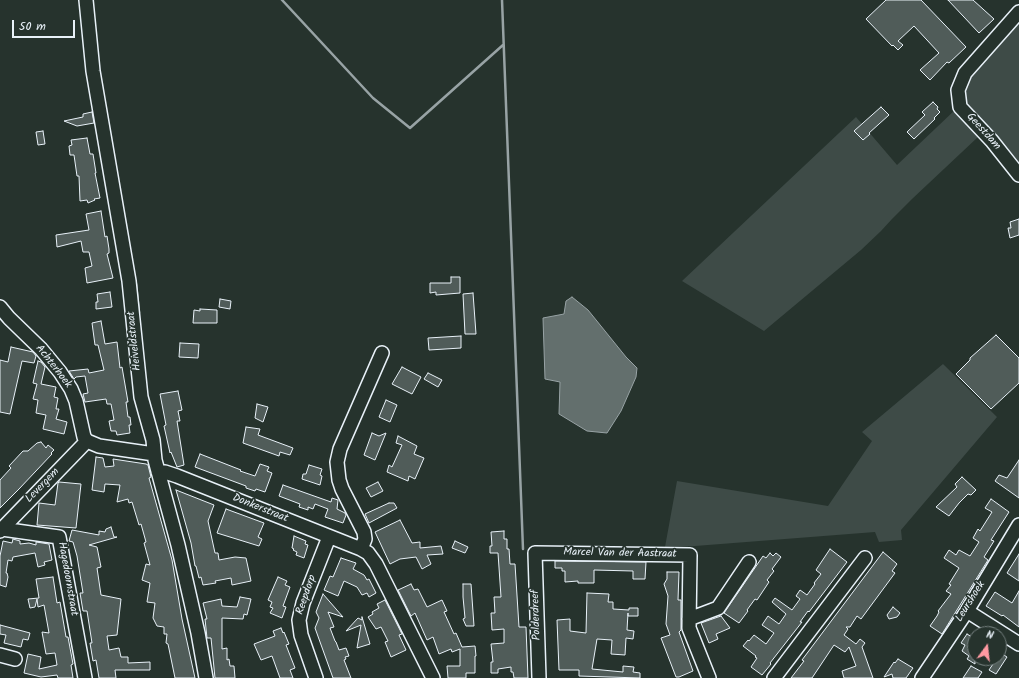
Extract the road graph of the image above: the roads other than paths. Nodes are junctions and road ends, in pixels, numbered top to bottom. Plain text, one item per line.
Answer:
1 (86, 0) edge
2 (1019, 12) edge
3 (1019, 175) edge
4 (0, 307) edge
5 (382, 353) dead end
6 (87, 441) junction
7 (154, 454) junction
8 (158, 472) junction
9 (1019, 525) edge
10 (1, 530) edge
11 (329, 537) junction
12 (361, 549) junction
13 (535, 553) joint
14 (865, 558) dead end
15 (749, 562) dead end
16 (967, 611) junction
17 (689, 619) junction
18 (1019, 644) edge
19 (0, 655) edge
20 (15, 659) dead end
21 (85, 678) edge
22 (206, 678) edge
23 (316, 678) edge
24 (434, 678) edge
25 (539, 678) edge
26 (709, 678) edge
27 (774, 678) edge
28 (922, 678) edge

1 - 7 street, Heiveldstraat
2 - 3 street, Geestdam
4 - 6 street, Achterhoek
5 - 12 street
6 - 7 street
6 - 10 street, Levergem
7 - 8 street, Heiveldstraat
8 - 11 street, Donkerstraat
8 - 22 street, Heiveldstraat
9 - 16 street, Leurshoek
10 - 21 street, Hagedoornstraat
11 - 12 street, Donkerstraat
11 - 23 street, Reepdorp
12 - 24 street, Donkerstraat
13 - 17 street, Marcel Van der Aastraat
13 - 25 street, Polderdreef
14 - 27 street
15 - 17 street
16 - 18 street
16 - 28 street, Leurshoek
17 - 26 street, Marcel Van der Aastraat
19 - 20 street

